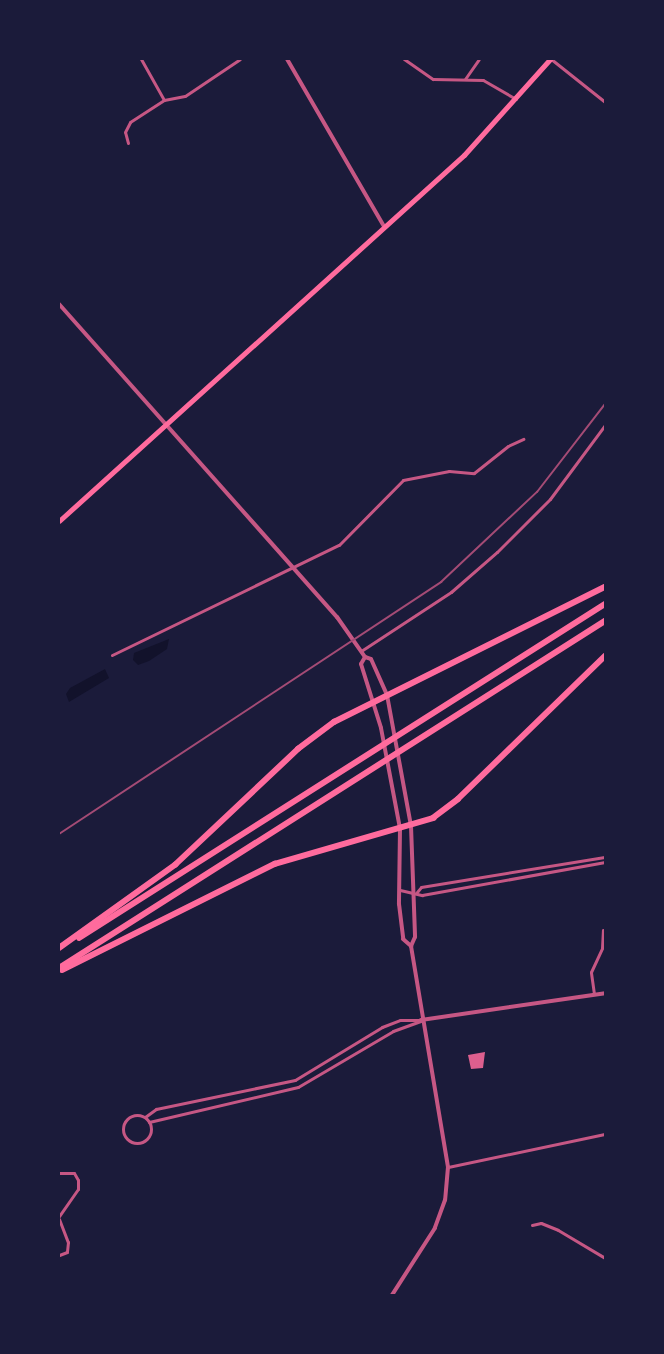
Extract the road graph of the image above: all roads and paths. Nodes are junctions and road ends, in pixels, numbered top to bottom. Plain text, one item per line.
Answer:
1 (141, 59) edge
2 (240, 59) edge
3 (287, 59) edge
4 (404, 59) edge
5 (479, 59) edge
6 (551, 59) edge
7 (464, 79) junction
8 (164, 100) junction
9 (517, 100) junction
10 (605, 102) edge
11 (128, 144) dead end
12 (384, 226) junction
13 (59, 304) edge
14 (166, 423) junction
15 (605, 425) edge
16 (523, 439) dead end
17 (59, 522) edge
18 (294, 567) junction
19 (605, 587) edge
20 (605, 604) edge
21 (605, 621) edge
22 (361, 651) junction
23 (112, 655) dead end
24 (605, 656) edge
25 (365, 657) junction
26 (387, 695) junction
27 (374, 701) junction
28 (411, 826) junction
29 (400, 829) junction
30 (605, 857) edge
31 (605, 862) edge
32 (400, 890) junction
33 (414, 892) junction
34 (603, 930) dead end
35 (411, 946) junction
36 (59, 950) edge
37 (59, 968) edge
38 (59, 972) edge
39 (605, 993) edge
40 (594, 994) junction
41 (421, 1020) junction
42 (342, 1052) junction
43 (346, 1057) junction
44 (296, 1079) junction
45 (298, 1086) junction
46 (208, 1099) junction
47 (209, 1106) junction
48 (145, 1117) junction
49 (149, 1122) junction
50 (605, 1134) edge
51 (448, 1167) junction
52 (59, 1173) edge
53 (59, 1218) edge
54 (532, 1225) dead end
55 (59, 1256) edge
56 (605, 1258) edge
57 (392, 1295) edge

1 - 8 street
2 - 8 street
3 - 12 street
4 - 7 street
5 - 7 street
6 - 9 main road
6 - 10 street
7 - 9 street
8 - 11 street
9 - 12 main road
12 - 14 main road
13 - 14 street
14 - 17 main road
14 - 18 street
15 - 22 street
16 - 18 street
18 - 22 street
18 - 23 street
19 - 26 highway
20 - 36 highway
21 - 37 highway
22 - 25 street
24 - 28 highway
25 - 26 street
25 - 27 street
26 - 27 highway
26 - 28 street
27 - 29 street
27 - 36 highway
28 - 29 highway
28 - 33 street
29 - 32 street
29 - 38 highway
30 - 33 street
31 - 33 street
32 - 33 street
32 - 35 street
33 - 35 street
34 - 40 street
35 - 41 street
39 - 40 street
40 - 41 street
41 - 42 street
41 - 43 street
41 - 51 street
42 - 43 street
42 - 44 street
43 - 45 street
44 - 45 street
44 - 46 street
45 - 47 street
46 - 47 street
46 - 48 street
47 - 49 street
48 - 49 street
48 - 49 street
50 - 51 street
51 - 57 street
52 - 53 street
53 - 55 street
54 - 56 street

